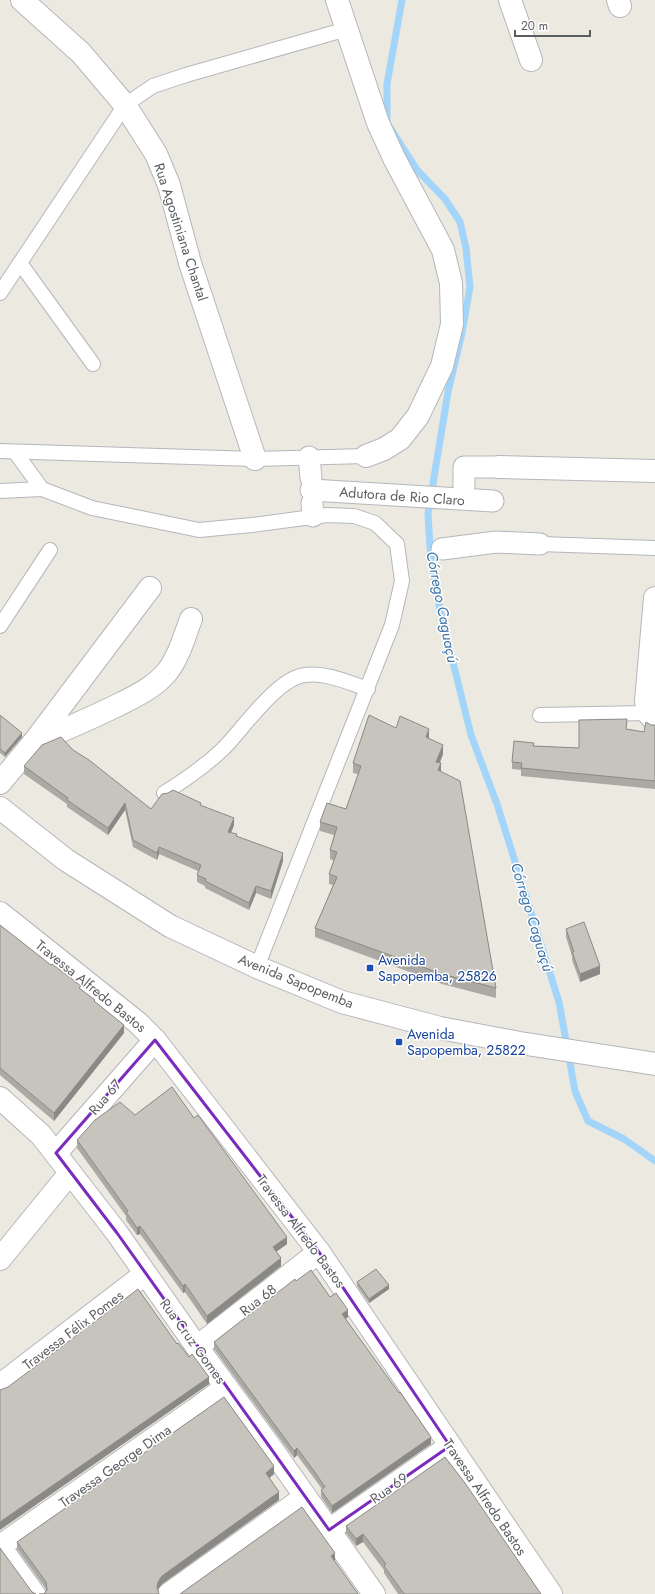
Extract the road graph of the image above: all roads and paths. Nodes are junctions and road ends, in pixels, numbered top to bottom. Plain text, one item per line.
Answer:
1 (22, 0) edge
2 (337, 0) edge
3 (510, 0) edge
4 (347, 29) junction
5 (531, 60) dead end
6 (125, 105) junction
7 (20, 263) junction
8 (0, 292) edge
9 (93, 364) dead end
10 (0, 451) edge
11 (15, 452) junction
12 (366, 456) joint
13 (309, 457) junction
14 (255, 458) junction
15 (499, 467) joint
16 (655, 471) edge
17 (464, 487) dead end
18 (42, 489) junction
19 (0, 491) edge
20 (312, 497) junction
21 (493, 502) dead end
22 (540, 544) joint
23 (655, 548) edge
24 (442, 549) dead end
25 (50, 550) dead end
26 (150, 588) dead end
27 (655, 598) edge
28 (191, 619) dead end
29 (0, 626) edge
30 (368, 689) junction
31 (540, 715) dead end
32 (651, 717) edge
33 (34, 742) junction
34 (0, 783) edge
35 (164, 793) edge
36 (0, 808) edge
37 (0, 913) edge
38 (257, 967) junction
39 (155, 1040) junction
40 (655, 1064) edge
41 (0, 1098) edge
42 (56, 1153) junction
43 (70, 1173) junction
44 (319, 1252) junction
45 (0, 1259) edge
46 (145, 1274) junction
47 (197, 1347) junction
48 (0, 1385) edge
49 (226, 1387) junction
50 (450, 1446) junction
51 (305, 1497) junction
52 (329, 1530) junction
53 (1, 1542) edge
54 (39, 1594) edge
55 (169, 1594) edge
56 (374, 1594) edge
57 (551, 1594) edge

1 - 6 street, Rua Agostiniana Chantal
2 - 4 street
3 - 5 street
4 - 6 lane
4 - 12 street
6 - 7 lane
6 - 14 street, Rua Agostiniana Chantal
7 - 8 lane
7 - 9 lane
10 - 11 lane
11 - 14 lane
11 - 18 lane
12 - 13 lane
13 - 14 lane
13 - 20 street
15 - 16 street
15 - 17 street
18 - 19 lane
18 - 20 lane
20 - 21 street, Adutora de Rio Claro
20 - 30 lane
22 - 23 lane
22 - 24 street
25 - 29 lane
26 - 33 street
27 - 32 street
28 - 33 street
30 - 35 lane
30 - 38 lane
31 - 32 lane
33 - 34 street
36 - 38 street, Avenida Sapopemba
37 - 39 street, Travessa Alfredo Bastos
38 - 40 street, Avenida Sapopemba
39 - 42 street, Rua 67
39 - 44 street, Travessa Alfredo Bastos
41 - 42 street, Rua Cruz Gomes
42 - 43 street, Rua Cruz Gomes
43 - 45 street
43 - 46 street, Rua Cruz Gomes
44 - 47 street, Rua 68
44 - 50 street, Travessa Alfredo Bastos
46 - 47 street, Rua Cruz Gomes
46 - 48 street, Travessa Félix Pomes
47 - 49 street, Rua Cruz Gomes
49 - 51 street, Rua Cruz Gomes
49 - 53 street, Travessa George Dima
50 - 52 street, Rua 69
50 - 57 street, Travessa Alfredo Bastos
51 - 52 street, Rua Cruz Gomes
51 - 55 street
52 - 56 street, Rua Cruz Gomes
53 - 54 lane

